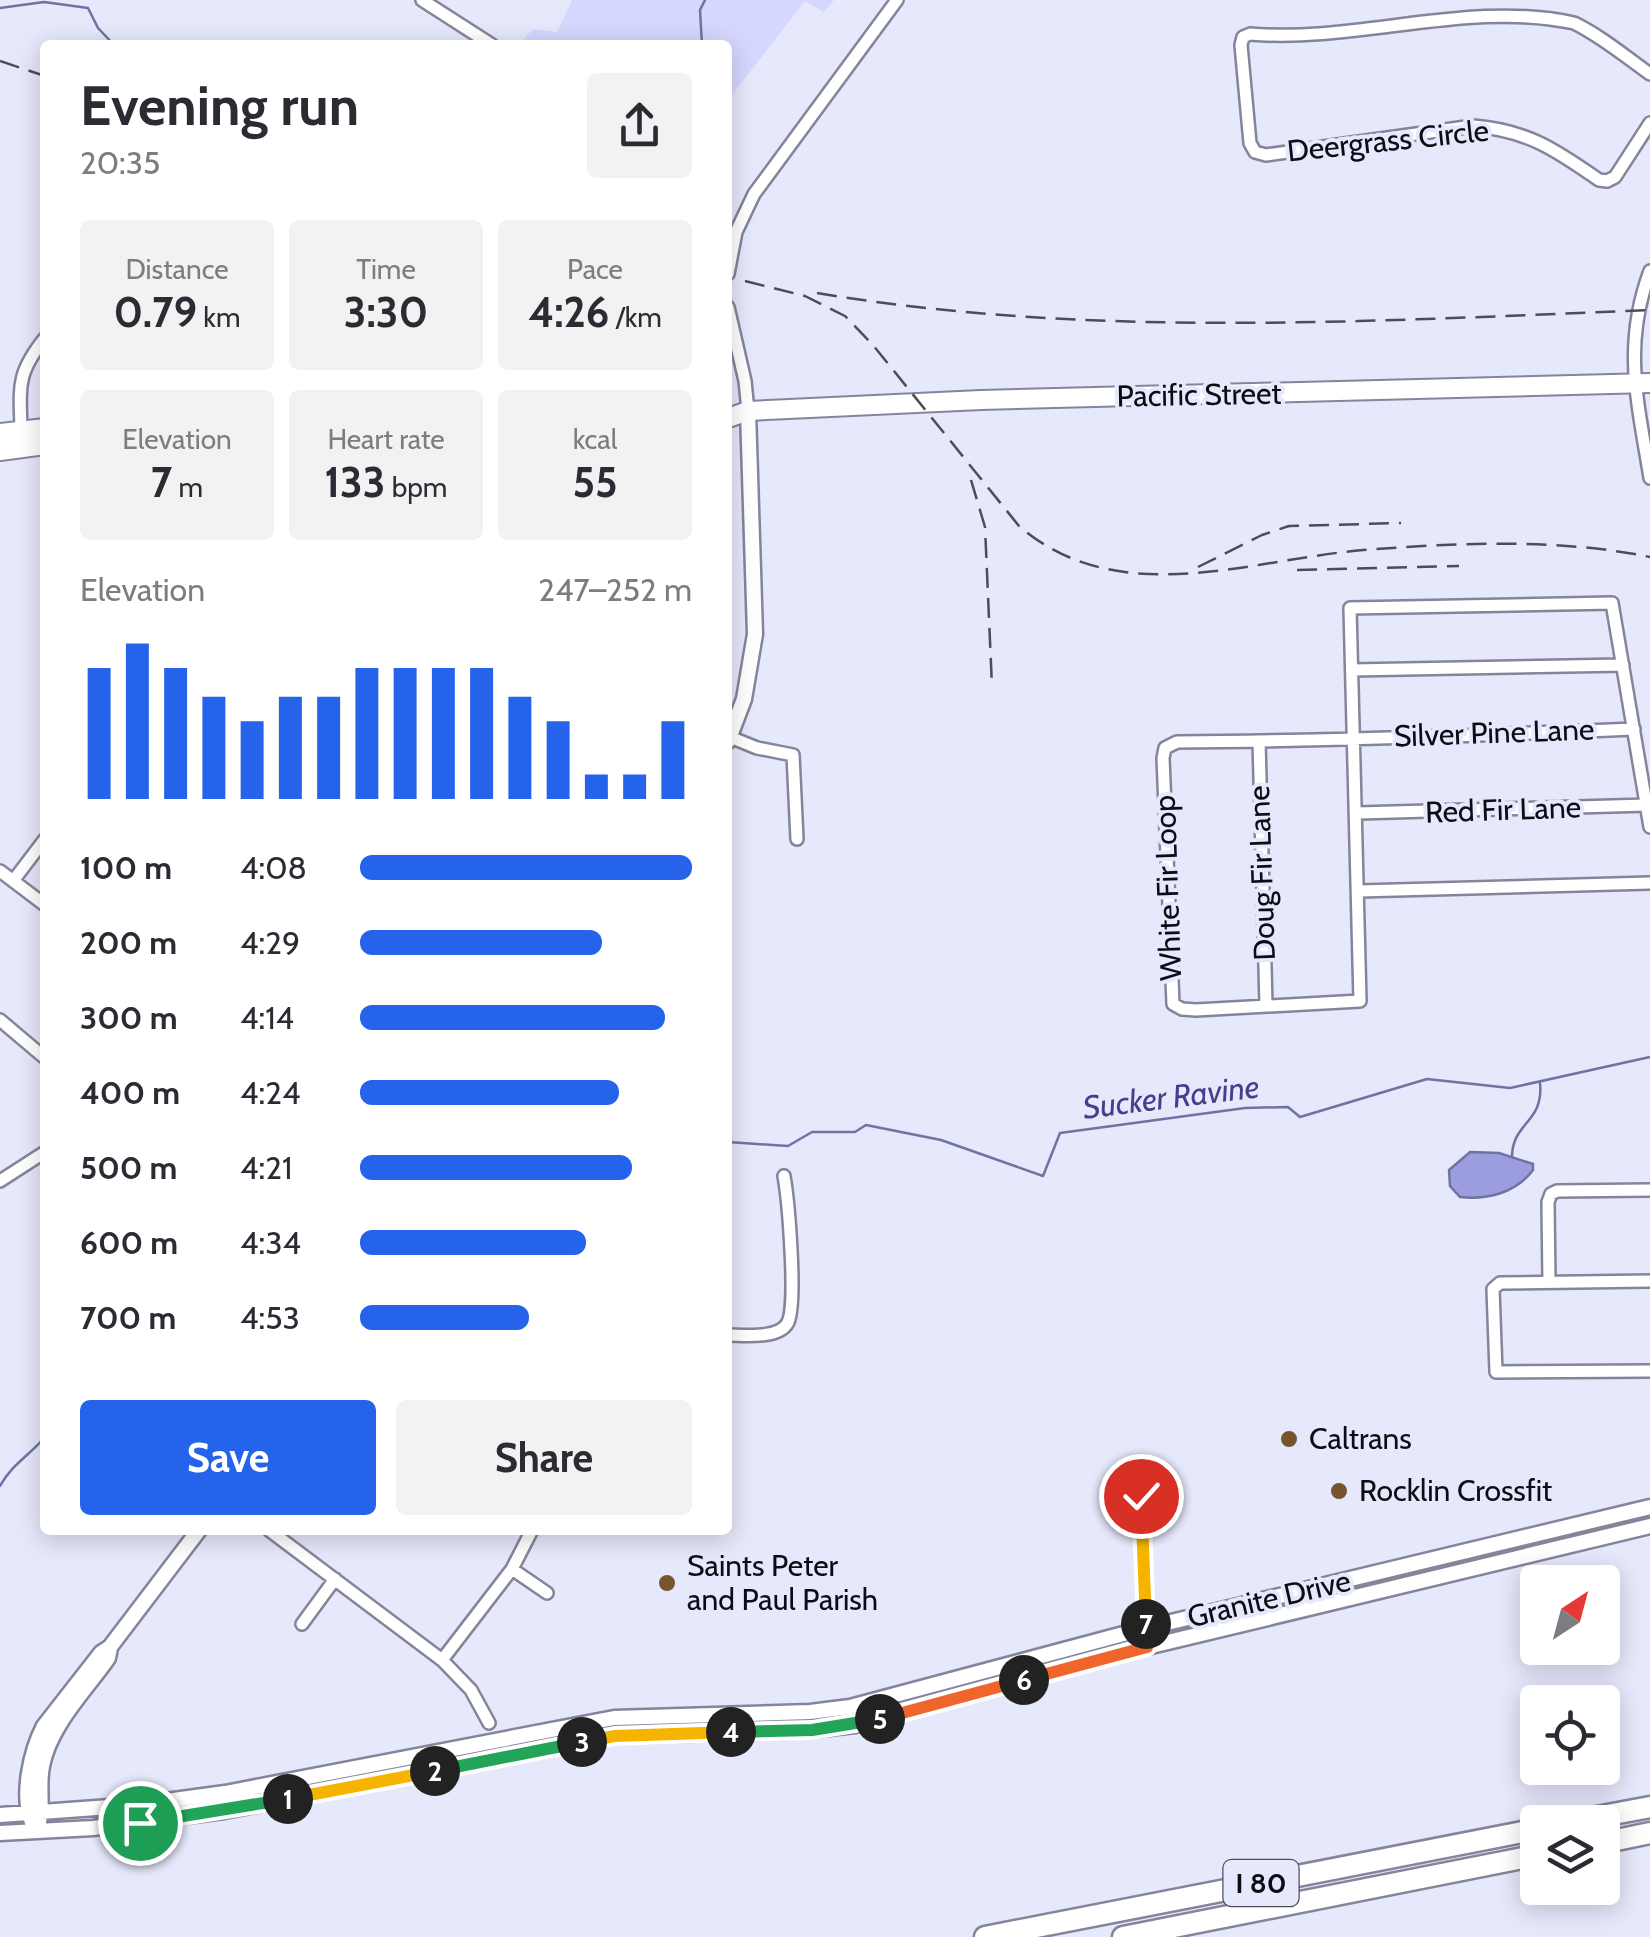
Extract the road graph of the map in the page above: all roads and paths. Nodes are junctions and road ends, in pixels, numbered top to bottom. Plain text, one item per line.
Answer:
1 (422, 0) edge
2 (897, 0) edge
3 (484, 40) edge
4 (1650, 74) edge
5 (1650, 124) edge
6 (732, 231) edge
7 (1650, 271) edge
8 (732, 325) edge
9 (40, 345) edge
10 (1643, 383) edge
11 (732, 405) edge
12 (748, 411) junction
13 (732, 417) edge
14 (40, 428) edge
15 (20, 430) junction
16 (0, 433) edge
17 (40, 446) edge
18 (0, 450) edge
19 (1650, 478) edge
20 (1623, 665) junction
21 (1352, 670) junction
22 (1634, 728) junction
23 (732, 730) edge
24 (1353, 738) junction
25 (732, 740) edge
26 (1259, 742) junction
27 (1646, 775) edge
28 (1647, 805) junction
29 (1358, 814) junction
30 (1650, 827) edge
31 (797, 840) dead end
32 (40, 846) edge
33 (0, 871) edge
34 (13, 881) junction
35 (1650, 883) edge
36 (1359, 891) junction
37 (40, 901) edge
38 (1266, 1005) junction
39 (0, 1020) edge
40 (40, 1054) edge
41 (40, 1155) edge
42 (784, 1176) dead end
43 (0, 1181) edge
44 (1650, 1190) edge
45 (1650, 1281) edge
46 (1549, 1282) junction
47 (732, 1335) edge
48 (1650, 1371) edge
49 (1140, 1482) dead end
50 (1650, 1507) edge
51 (1650, 1526) edge
52 (195, 1535) edge
53 (276, 1535) edge
54 (529, 1535) edge
55 (512, 1569) junction
56 (335, 1579) junction
57 (547, 1594) dead end
58 (302, 1624) dead end
59 (1146, 1628) junction
60 (1147, 1647) junction
61 (110, 1648) junction
62 (442, 1660) junction
63 (78, 1700) junction
64 (490, 1723) dead end
65 (44, 1726) junction
66 (1650, 1807) edge
67 (1620, 1813) edge
68 (35, 1814) junction
69 (0, 1815) edge
70 (36, 1831) junction
71 (0, 1833) edge
72 (1520, 1833) edge
73 (1650, 1833) edge
74 (1620, 1839) edge
75 (1520, 1860) edge
76 (986, 1937) edge
77 (1123, 1937) edge

1 - 3 street
2 - 6 street
4 - 5 street, Deergrass Circle
7 - 10 street
8 - 12 street
9 - 15 street
10 - 12 main road, Pacific Street
10 - 19 street
11 - 12 main road, Pacific Street
12 - 13 main road, Pacific Street
12 - 23 street
14 - 15 main road
15 - 16 main road
17 - 18 main road
20 - 21 street
20 - 21 street
20 - 22 street
21 - 24 street
22 - 24 street, Silver Pine Lane
22 - 27 street
24 - 26 street, White Fir Loop
24 - 29 street, White Fir Loop
25 - 31 street
26 - 38 street, Doug Fir Lane
26 - 38 street, White Fir Loop
27 - 28 street
28 - 29 street, Red Fir Lane
28 - 30 street
29 - 36 street, White Fir Loop
32 - 34 street
33 - 34 street
34 - 37 street
35 - 36 street
36 - 38 street, White Fir Loop
39 - 40 street
41 - 43 street
42 - 47 street
44 - 46 street
45 - 46 street
46 - 48 street
49 - 59 street
50 - 59 street, Granite Drive
51 - 60 street, Granite Drive
52 - 61 street
53 - 56 street
54 - 55 street
55 - 57 street
55 - 62 street
56 - 58 street
56 - 62 street
59 - 60 street
59 - 68 street, Granite Drive
60 - 70 street, Granite Drive
61 - 63 street
61 - 65 street
62 - 64 street
63 - 65 street
63 - 68 street
65 - 68 street
66 - 67 highway
68 - 69 street, Granite Drive
68 - 70 street
70 - 71 street, Granite Drive
72 - 76 highway, I 80
73 - 74 highway
75 - 77 highway, I 80

